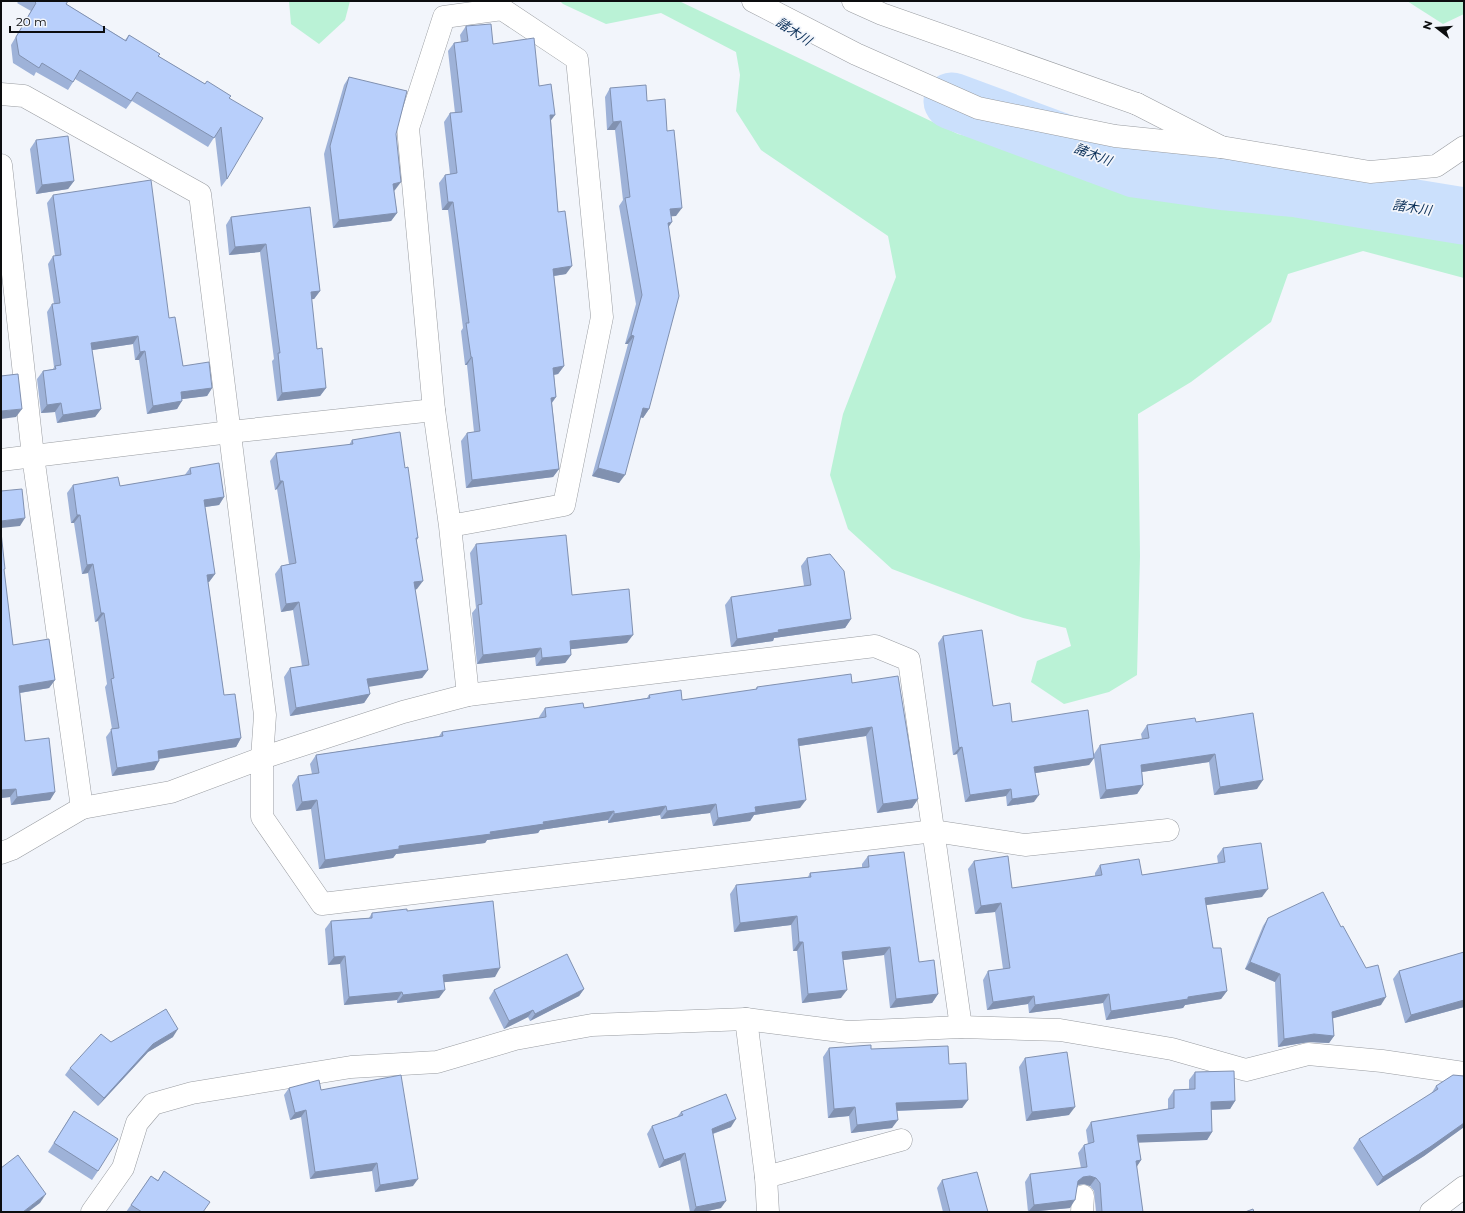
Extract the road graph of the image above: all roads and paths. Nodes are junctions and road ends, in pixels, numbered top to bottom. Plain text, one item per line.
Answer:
1 (753, 1) edge
2 (853, 1) edge
3 (1, 94) edge
4 (1221, 147) junction
5 (1464, 147) edge
6 (1, 166) edge
7 (434, 410) junction
8 (230, 432) junction
9 (33, 456) junction
10 (1, 460) edge
11 (450, 526) junction
12 (468, 696) junction
13 (262, 758) junction
14 (82, 808) junction
15 (1168, 830) dead end
16 (934, 831) junction
17 (1, 853) edge
18 (746, 1019) junction
19 (961, 1028) junction
20 (1464, 1073) edge
21 (901, 1140) dead end
22 (766, 1177) junction
23 (1464, 1187) edge
24 (92, 1212) edge
25 (768, 1212) edge
26 (1431, 1212) edge

1 - 4 street
2 - 4 street
3 - 8 street
4 - 5 street
6 - 9 street
7 - 8 street
7 - 11 street
7 - 11 street
8 - 9 street
8 - 13 street
9 - 10 street
9 - 14 street
11 - 12 street
12 - 13 street
12 - 16 street
13 - 14 street
13 - 16 street
14 - 17 street
15 - 16 street
16 - 19 street
18 - 19 street
18 - 22 street
18 - 24 street
19 - 20 street
21 - 22 street
22 - 25 street
23 - 26 street

